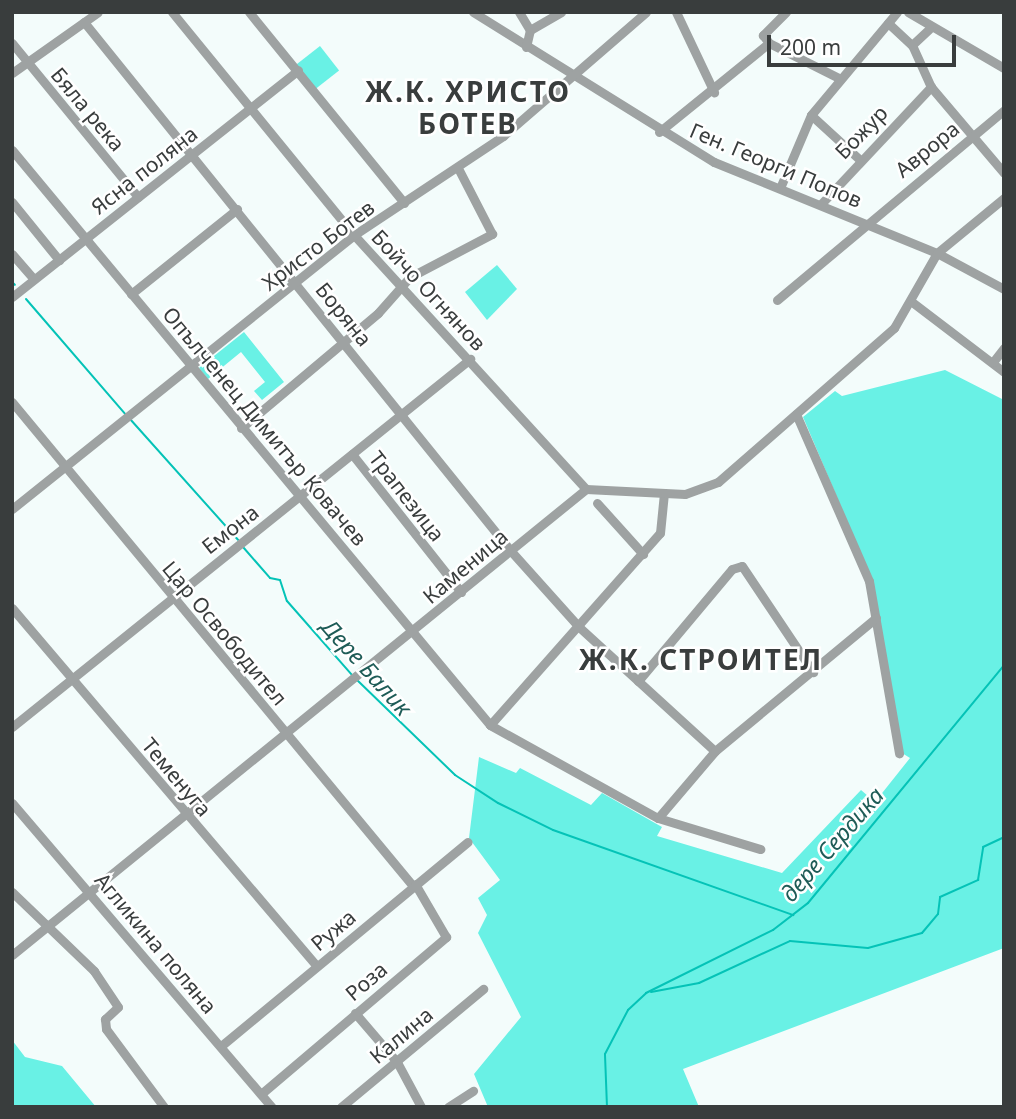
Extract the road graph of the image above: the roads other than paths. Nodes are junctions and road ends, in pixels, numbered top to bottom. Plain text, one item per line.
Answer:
1 (97, 12) edge
2 (172, 12) edge
3 (249, 12) edge
4 (474, 12) edge
5 (519, 12) edge
6 (561, 12) edge
7 (646, 12) edge
8 (676, 12) edge
9 (786, 12) edge
10 (897, 12) edge
11 (908, 12) edge
12 (84, 22) junction
13 (888, 23) junction
14 (929, 29) junction
15 (530, 30) junction
16 (766, 39) junction
17 (12, 43) edge
18 (912, 46) junction
19 (526, 47) junction
20 (26, 63) junction
21 (1004, 68) edge
22 (298, 70) junction
23 (12, 72) edge
24 (570, 77) junction
25 (839, 78) junction
26 (931, 87) junction
27 (714, 92) junction
28 (250, 108) junction
29 (1004, 110) edge
30 (811, 115) junction
31 (659, 132) junction
32 (971, 136) junction
33 (12, 150) edge
34 (192, 155) junction
35 (858, 158) junction
36 (459, 170) junction
37 (1004, 173) edge
38 (780, 188) junction
39 (138, 197) junction
40 (1004, 198) edge
41 (12, 201) edge
42 (404, 203) junction
43 (821, 204) junction
44 (237, 209) junction
45 (864, 223) junction
46 (354, 235) junction
47 (86, 238) junction
48 (937, 253) junction
49 (12, 254) edge
50 (59, 260) junction
51 (34, 279) junction
52 (296, 282) junction
53 (401, 286) junction
54 (1004, 289) edge
55 (131, 293) junction
56 (12, 297) edge
57 (778, 300) dead end
58 (912, 302) junction
59 (343, 341) junction
60 (1004, 348) edge
61 (470, 359) junction
62 (993, 362) junction
63 (190, 365) junction
64 (1004, 372) edge
65 (12, 402) edge
66 (402, 414) junction
67 (796, 414) junction
68 (241, 428) junction
69 (352, 454) junction
70 (64, 466) junction
71 (586, 489) junction
72 (664, 493) junction
73 (300, 496) junction
74 (597, 503) dead end
75 (12, 509) edge
76 (510, 550) junction
77 (643, 554) junction
78 (461, 592) junction
79 (172, 596) junction
80 (12, 608) edge
81 (876, 618) junction
82 (579, 627) junction
83 (414, 632) junction
84 (813, 672) junction
85 (71, 678) junction
86 (638, 681) junction
87 (490, 725) junction
88 (12, 727) edge
89 (286, 733) junction
90 (715, 751) junction
91 (899, 753) dead end
92 (12, 803) edge
93 (186, 815) junction
94 (658, 818) junction
95 (468, 842) dead end
96 (760, 849) dead end
97 (414, 885) junction
98 (12, 892) edge
99 (91, 894) junction
100 (50, 926) junction
101 (12, 955) edge
102 (317, 966) junction
103 (483, 989) dead end
104 (355, 1013) junction
105 (221, 1046) junction
106 (397, 1062) junction
107 (473, 1091) dead end
108 (265, 1102) edge
109 (164, 1107) edge
110 (341, 1107) edge
111 (421, 1107) edge
112 (448, 1107) edge

1 - 12 street
2 - 28 street, Бойчо Огнянов
3 - 22 street
4 - 19 street, Ген. Георги Попов
5 - 15 street
6 - 15 street
7 - 24 street, Христо Ботев
8 - 27 street
9 - 16 street
10 - 13 street
11 - 14 street
12 - 20 street
12 - 34 street, Боряна
13 - 18 street
13 - 25 street
14 - 18 street
14 - 21 street
15 - 19 street
16 - 25 street
16 - 27 street
17 - 20 street, Бяла река
18 - 26 street
19 - 24 street, Ген. Георги Попов
20 - 23 street
20 - 39 street, Бяла река
22 - 28 street, Ясна поляна
22 - 42 street
24 - 31 street, Ген. Георги Попов
24 - 36 street, Христо Ботев
25 - 30 street
26 - 32 street
26 - 35 street, Божур
27 - 31 street
28 - 34 street, Ясна поляна
28 - 46 street, Бойчо Огнянов
29 - 32 street, Аврора
30 - 35 street
30 - 38 street
31 - 38 street, Ген. Георги Попов
32 - 37 street
32 - 45 street, Аврора
33 - 47 street, Опълченец Димитър Ковачев
34 - 39 street, Ясна поляна
34 - 44 street, Боряна
35 - 43 street, Божур
36 - 42 street, Христо Ботев
36 - 53 street
38 - 43 street, Ген. Георги Попов
39 - 47 street, Ясна поляна
40 - 48 street
41 - 50 street
42 - 46 street, Христо Ботев
43 - 45 street, Ген. Георги Попов
44 - 52 street, Боряна
44 - 55 street
45 - 48 street, Ген. Георги Попов
45 - 57 street, Аврора
46 - 52 street, Христо Ботев
46 - 53 street, Бойчо Огнянов
47 - 50 street, Ясна поляна
47 - 55 street, Опълченец Димитър Ковачев
48 - 54 street, Ген. Георги Попов
48 - 58 street
49 - 51 street
50 - 51 street, Ясна поляна
51 - 56 street, Ясна поляна
52 - 59 street, Боряна
52 - 63 street, Христо Ботев
53 - 59 street
53 - 61 street, Бойчо Огнянов
55 - 63 street, Опълченец Димитър Ковачев
58 - 62 street
58 - 67 street
59 - 66 street, Боряна
59 - 68 street
60 - 62 street
61 - 66 street, Емона
61 - 71 street, Бойчо Огнянов
62 - 64 street
63 - 68 street, Опълченец Димитър Ковачев
63 - 70 street, Христо Ботев
65 - 70 street, Цар Освободител
66 - 69 street, Емона
66 - 76 street, Боряна
67 - 72 street
67 - 81 street
68 - 73 street, Опълченец Димитър Ковачев
69 - 73 street, Емона
69 - 78 street, Трапезица
70 - 75 street, Христо Ботев
70 - 79 street, Цар Освободител
71 - 72 street
71 - 76 street, Каменица
72 - 77 street
73 - 79 street, Емона
73 - 83 street, Опълченец Димитър Ковачев
74 - 77 street
76 - 78 street, Каменица
76 - 82 street, Боряна
77 - 82 street
78 - 83 street, Каменица
79 - 85 street, Емона
79 - 89 street, Цар Освободител
80 - 85 street, Теменуга
81 - 84 street
81 - 91 street
82 - 86 street, Боряна
82 - 87 street
83 - 87 street, Опълченец Димитър Ковачев
83 - 89 street, Каменица
84 - 86 street
84 - 90 street
85 - 88 street, Емона
85 - 93 street, Теменуга
86 - 90 street, Боряна
87 - 94 street
89 - 93 street, Каменица
89 - 97 street, Цар Освободител
90 - 94 street
92 - 99 street, Агликина поляна
93 - 99 street, Каменица
93 - 102 street, Теменуга
94 - 96 street
95 - 97 street, Ружа
97 - 102 street, Ружа
97 - 104 street, Роза
98 - 100 street
99 - 100 street, Каменица
99 - 105 street, Агликина поляна
100 - 101 street, Каменица
100 - 109 street
102 - 105 street, Ружа
103 - 106 street, Калина
104 - 106 street
104 - 108 street, Роза
105 - 108 street, Агликина поляна
106 - 110 street, Калина
106 - 111 street
107 - 112 street

